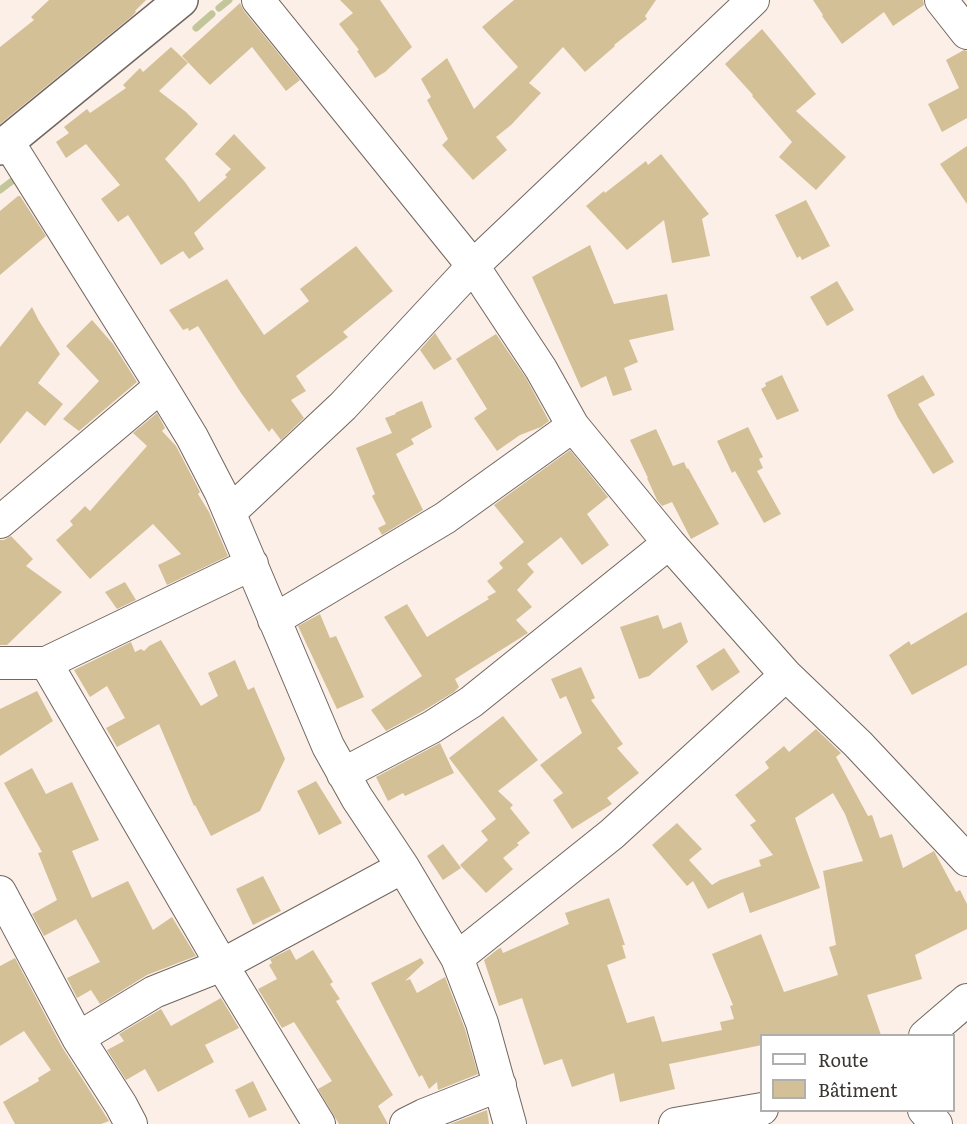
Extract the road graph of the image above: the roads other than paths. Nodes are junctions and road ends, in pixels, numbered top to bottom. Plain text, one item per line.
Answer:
1 (181, 0) edge
2 (258, 0) edge
3 (753, 0) edge
4 (4, 145) edge
5 (473, 266) junction
6 (161, 386) junction
7 (573, 426) junction
8 (230, 512) junction
9 (0, 522) edge
10 (669, 543) junction
11 (252, 564) junction
12 (274, 620) junction
13 (0, 663) edge
14 (46, 663) junction
15 (786, 675) junction
16 (343, 774) junction
17 (967, 860) edge
18 (403, 867) junction
19 (0, 892) edge
20 (457, 958) junction
21 (222, 965) junction
22 (967, 1000) edge
23 (926, 1034) edge
24 (78, 1038) junction
25 (500, 1085) junction
26 (760, 1109) edge
27 (926, 1112) edge
28 (131, 1124) edge
29 (319, 1124) edge
30 (406, 1124) edge
31 (510, 1124) edge
32 (675, 1124) edge
33 (936, 1124) edge

1 - 4 main road
2 - 5 street
3 - 5 street
4 - 6 street
5 - 7 street
5 - 8 street
6 - 8 street
6 - 9 street
7 - 10 street
7 - 12 street
8 - 11 street
10 - 15 street
10 - 16 street
11 - 12 street
11 - 14 street
12 - 16 street
13 - 14 street
14 - 21 street
15 - 17 street
15 - 20 street
16 - 18 street
18 - 20 street
18 - 21 street
19 - 24 street
20 - 25 street
21 - 24 street
21 - 29 street
22 - 23 street
24 - 28 street
25 - 30 street
25 - 31 street
26 - 32 street
27 - 33 street

